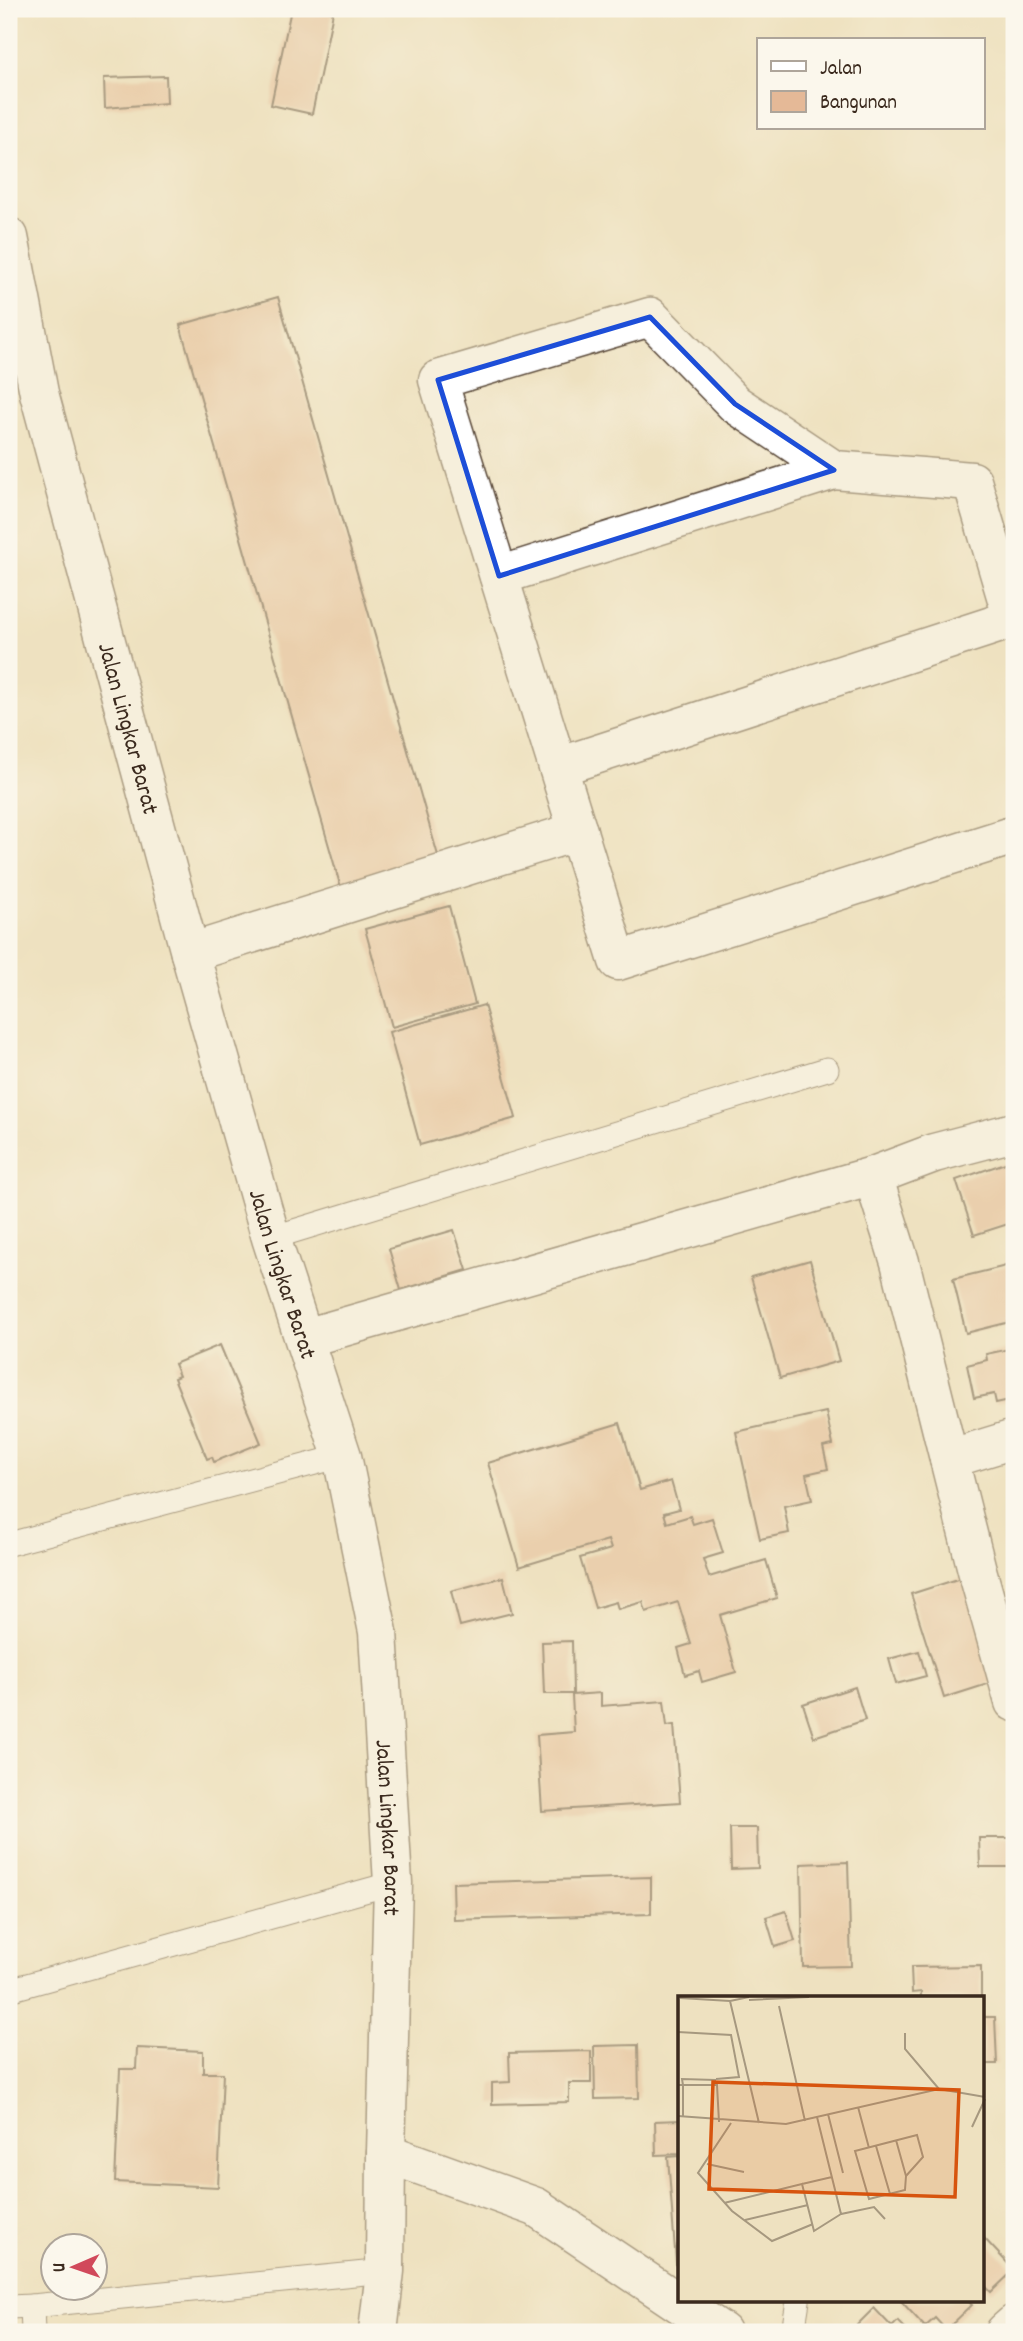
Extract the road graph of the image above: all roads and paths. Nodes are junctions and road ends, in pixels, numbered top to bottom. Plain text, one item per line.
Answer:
1 (9, 237) edge
2 (834, 470) junction
3 (499, 576) junction
4 (1014, 621) edge
5 (558, 767) junction
6 (578, 831) junction
7 (1014, 835) edge
8 (190, 953) junction
9 (827, 1069) dead end
10 (1014, 1132) edge
11 (873, 1175) junction
12 (271, 1238) junction
13 (305, 1338) junction
14 (1014, 1439) edge
15 (342, 1456) junction
16 (949, 1459) junction
17 (9, 1544) edge
18 (1014, 1702) edge
19 (393, 1883) junction
20 (9, 1990) edge
21 (386, 2153) junction
22 (385, 2270) junction
23 (798, 2302) edge
24 (20, 2306) edge
25 (1014, 2324) edge
26 (33, 2332) edge
27 (379, 2332) edge
28 (722, 2332) edge
29 (793, 2332) edge
30 (1005, 2332) edge

1 - 8 main road, Jalan Lingkar Barat
2 - 3 main road
2 - 3 main road
2 - 4 main road
3 - 5 main road
4 - 5 main road
5 - 6 main road
6 - 7 main road
6 - 8 main road
8 - 12 main road, Jalan Lingkar Barat
9 - 12 lane
10 - 11 main road
11 - 13 main road
11 - 16 main road
12 - 13 main road, Jalan Lingkar Barat
13 - 15 main road, Jalan Lingkar Barat
14 - 16 main road
15 - 17 lane
15 - 19 main road, Jalan Lingkar Barat
16 - 18 main road
19 - 20 lane
19 - 21 main road, Jalan Lingkar Barat
21 - 22 main road, Jalan Lingkar Barat
21 - 28 main road
22 - 24 lane
22 - 27 main road, Jalan Lingkar Barat
23 - 29 lane
24 - 26 lane
25 - 30 main road

